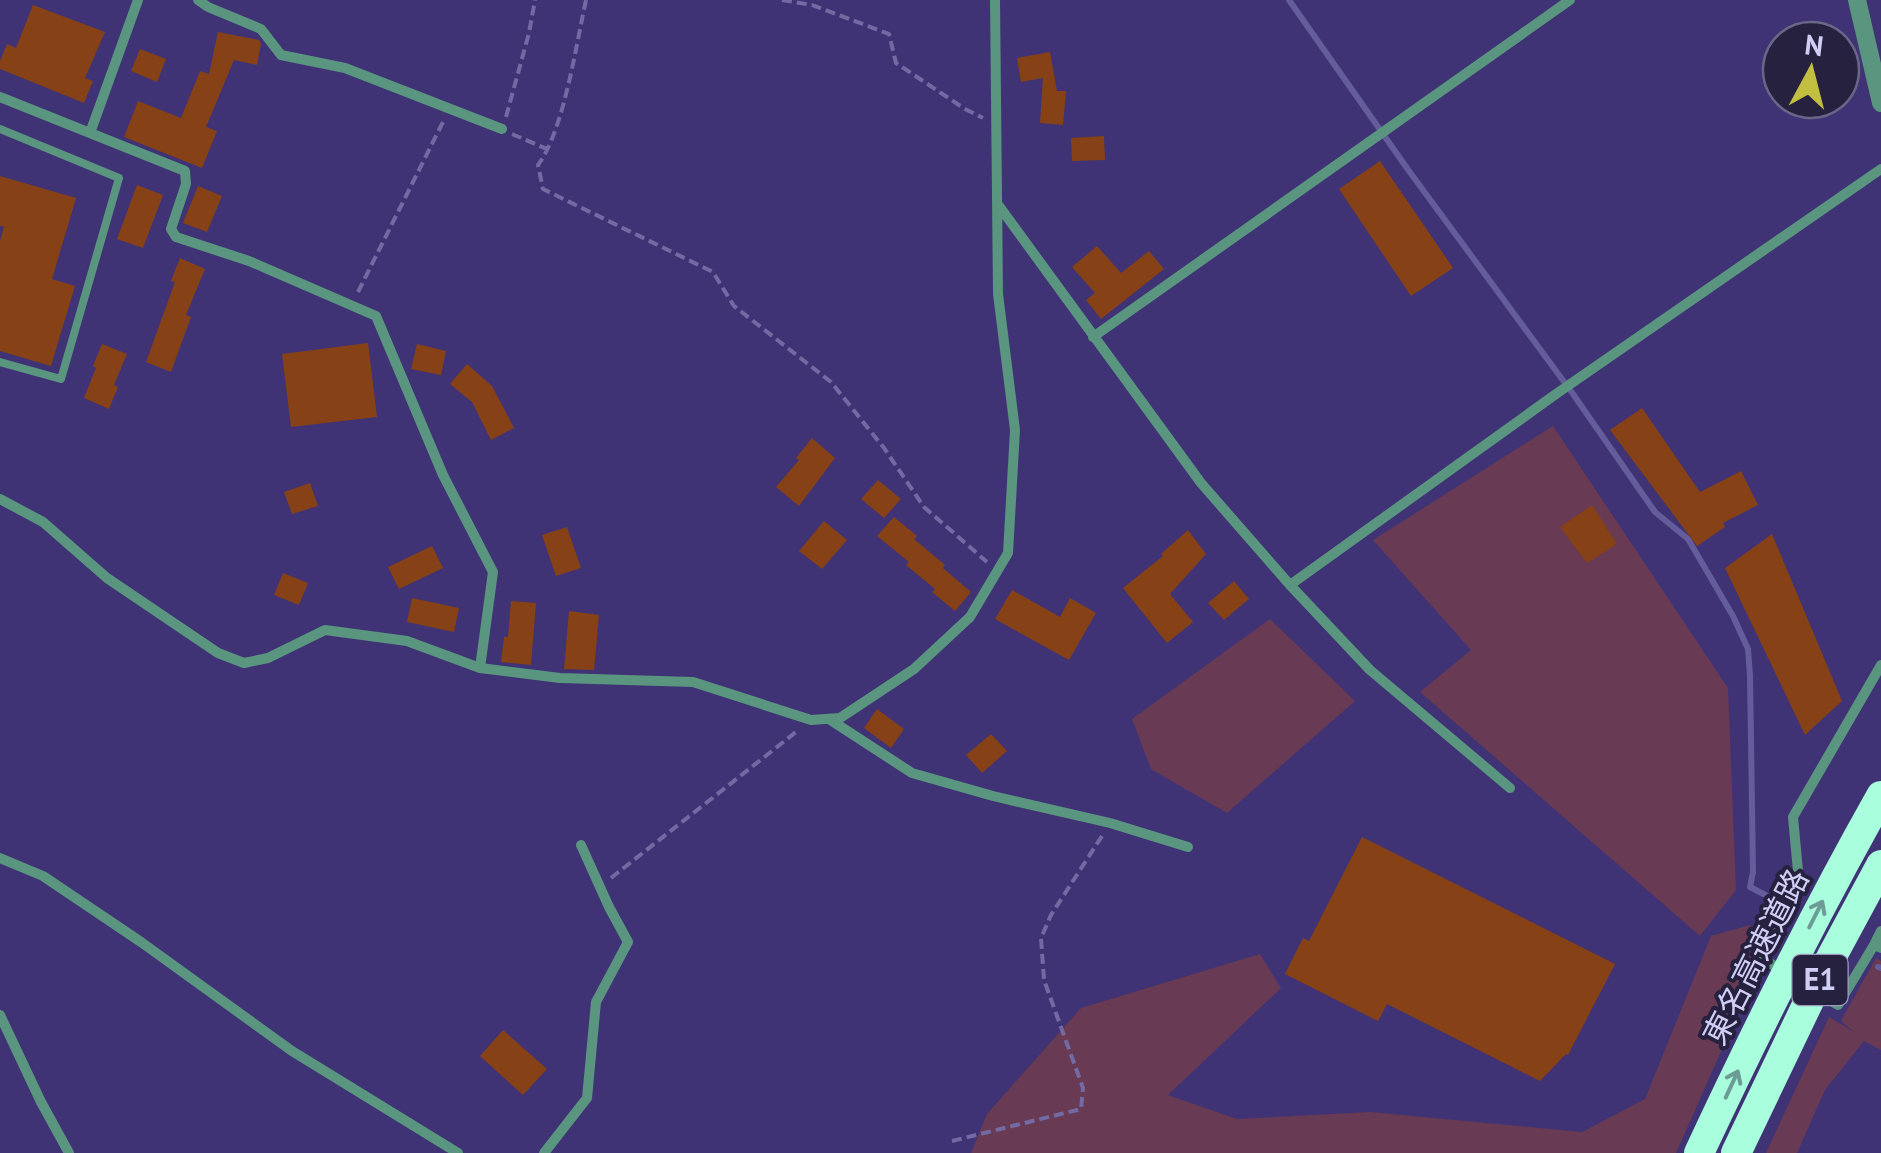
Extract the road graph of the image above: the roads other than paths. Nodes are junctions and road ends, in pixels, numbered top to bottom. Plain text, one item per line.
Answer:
1 (138, 0) edge
2 (198, 0) edge
3 (995, 0) edge
4 (1570, 0) edge
5 (1857, 0) edge
6 (0, 97) edge
7 (1881, 103) edge
8 (0, 130) edge
9 (502, 130) road end
10 (90, 134) junction
11 (1881, 169) edge
12 (998, 206) junction
13 (1093, 337) junction
14 (0, 362) edge
15 (0, 500) edge
16 (1290, 585) junction
17 (1881, 666) edge
18 (480, 668) junction
19 (828, 719) junction
20 (1510, 788) dead end
21 (1881, 796) edge
22 (581, 845) dead end
23 (1188, 848) dead end
24 (0, 858) edge
25 (1881, 865) edge
26 (1881, 932) edge
27 (1877, 947) edge
28 (1791, 976) dead end
29 (1806, 986) dead end
30 (0, 1015) edge
31 (69, 1153) edge
32 (458, 1153) edge
33 (544, 1153) edge
34 (1700, 1153) edge
35 (1736, 1153) edge

1 - 10 street
2 - 9 street
3 - 12 street
4 - 13 street
5 - 7 street
6 - 10 street
8 - 14 lane
10 - 18 street
11 - 16 street
12 - 13 street
12 - 19 street
13 - 16 street
15 - 18 street
16 - 20 street
17 - 28 street
18 - 19 street
19 - 23 street
34 -> 21 highway, 東名高速道路 / E1
22 - 33 street
24 - 32 street
25 - 35 highway, 東名高速道路 / E1
26 - 27 street
27 - 29 street
30 - 31 street

